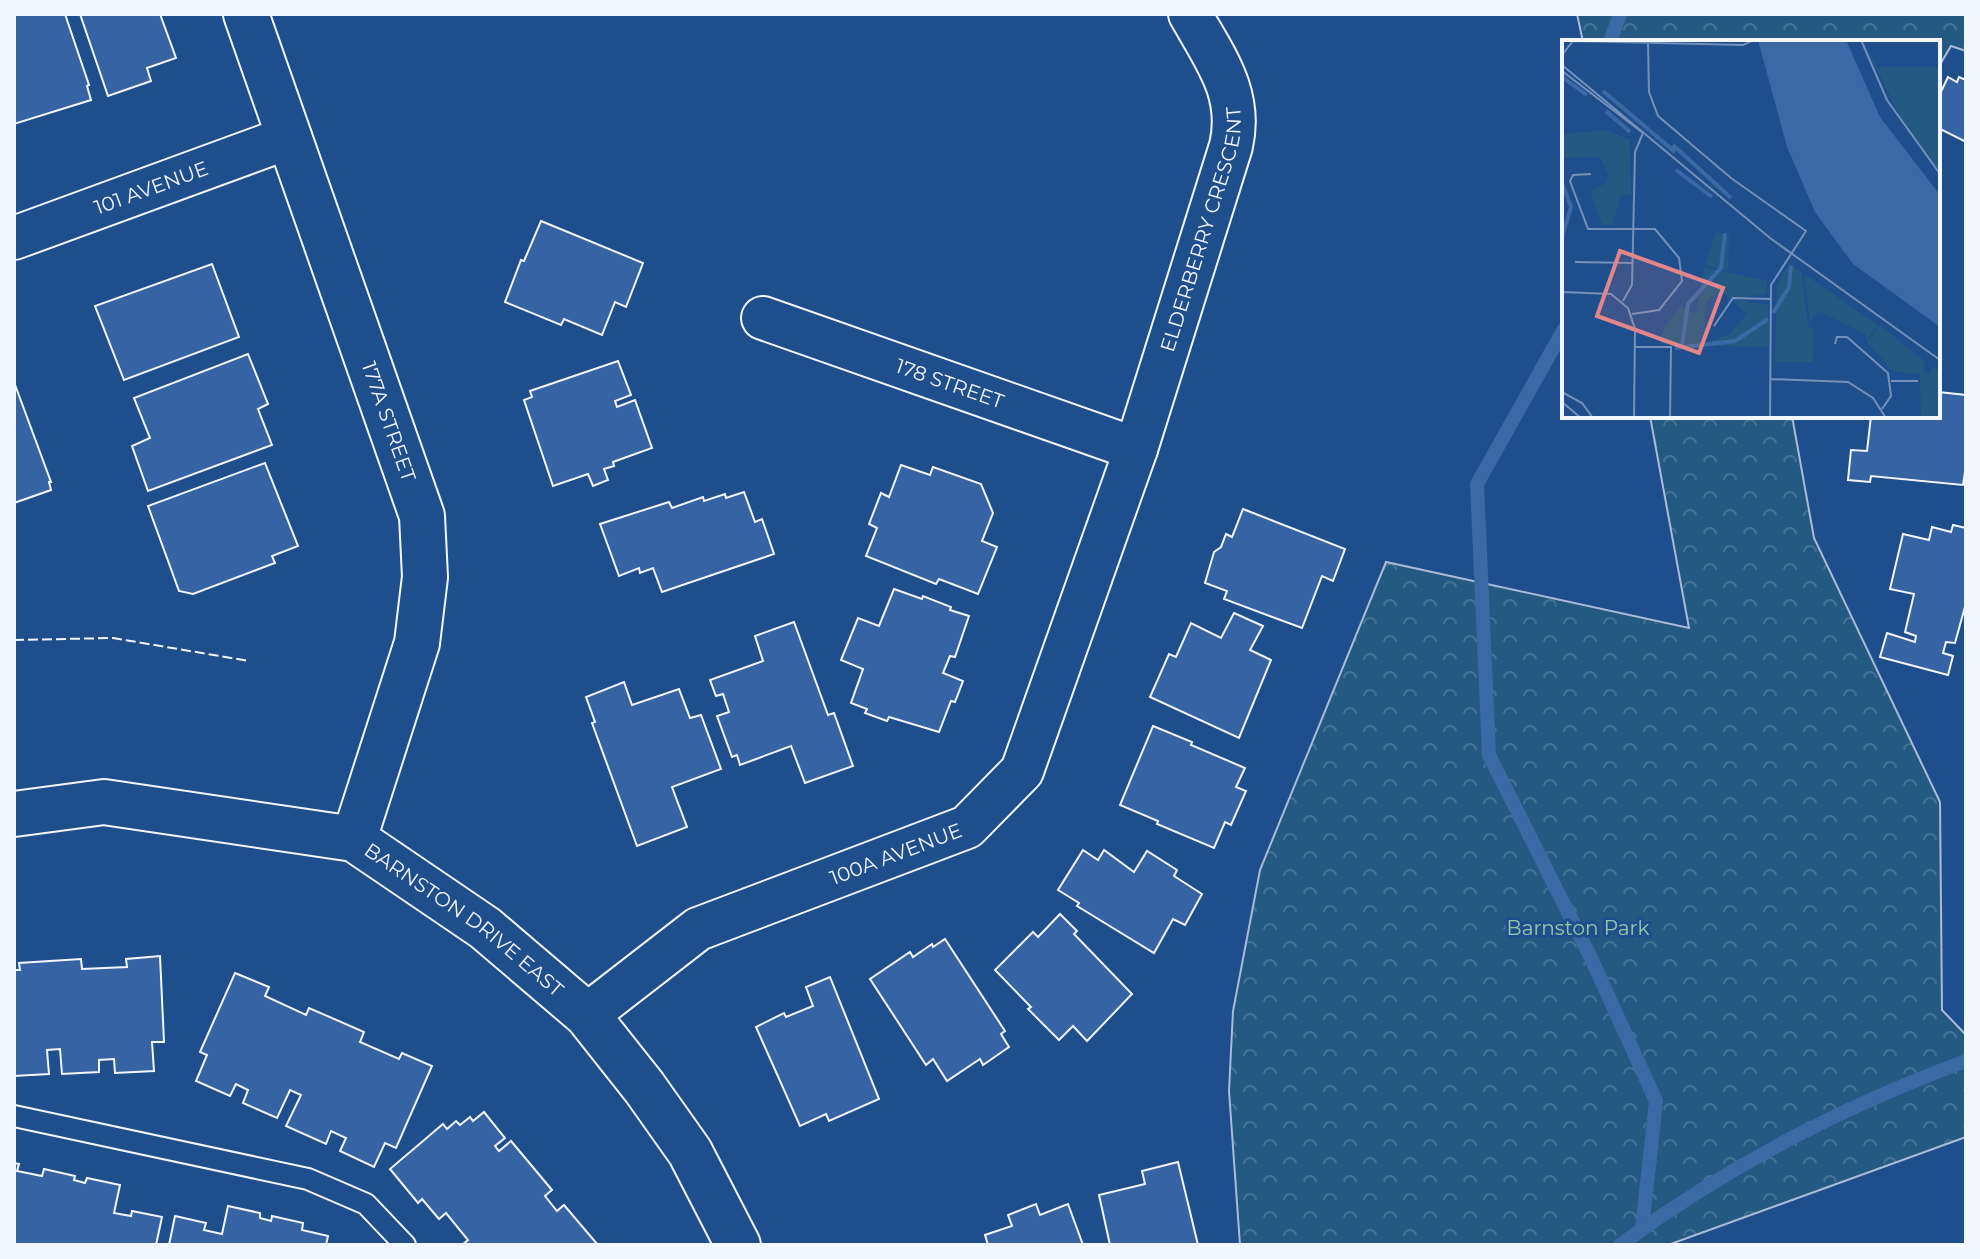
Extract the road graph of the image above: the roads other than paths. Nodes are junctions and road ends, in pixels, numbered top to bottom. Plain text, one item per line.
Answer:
1 (246, 14) edge
2 (1190, 14) edge
3 (290, 137) junction
4 (14, 238) edge
5 (763, 318) dead end
6 (1136, 449) junction
7 (14, 814) edge
8 (354, 839) junction
9 (587, 1015) junction
10 (14, 1116) edge
11 (405, 1245) edge
12 (738, 1245) edge

1 - 3 street, 177A STREET
2 - 6 street, ELDERBERRY CRESCENT
3 - 4 street, 101 AVENUE
3 - 8 street, 177A STREET
5 - 6 street, 178 STREET
6 - 9 street, 100A AVENUE
7 - 8 street, BARNSTON DRIVE EAST
8 - 9 street, BARNSTON DRIVE EAST
9 - 12 street, BARNSTON DRIVE EAST
10 - 11 lane

